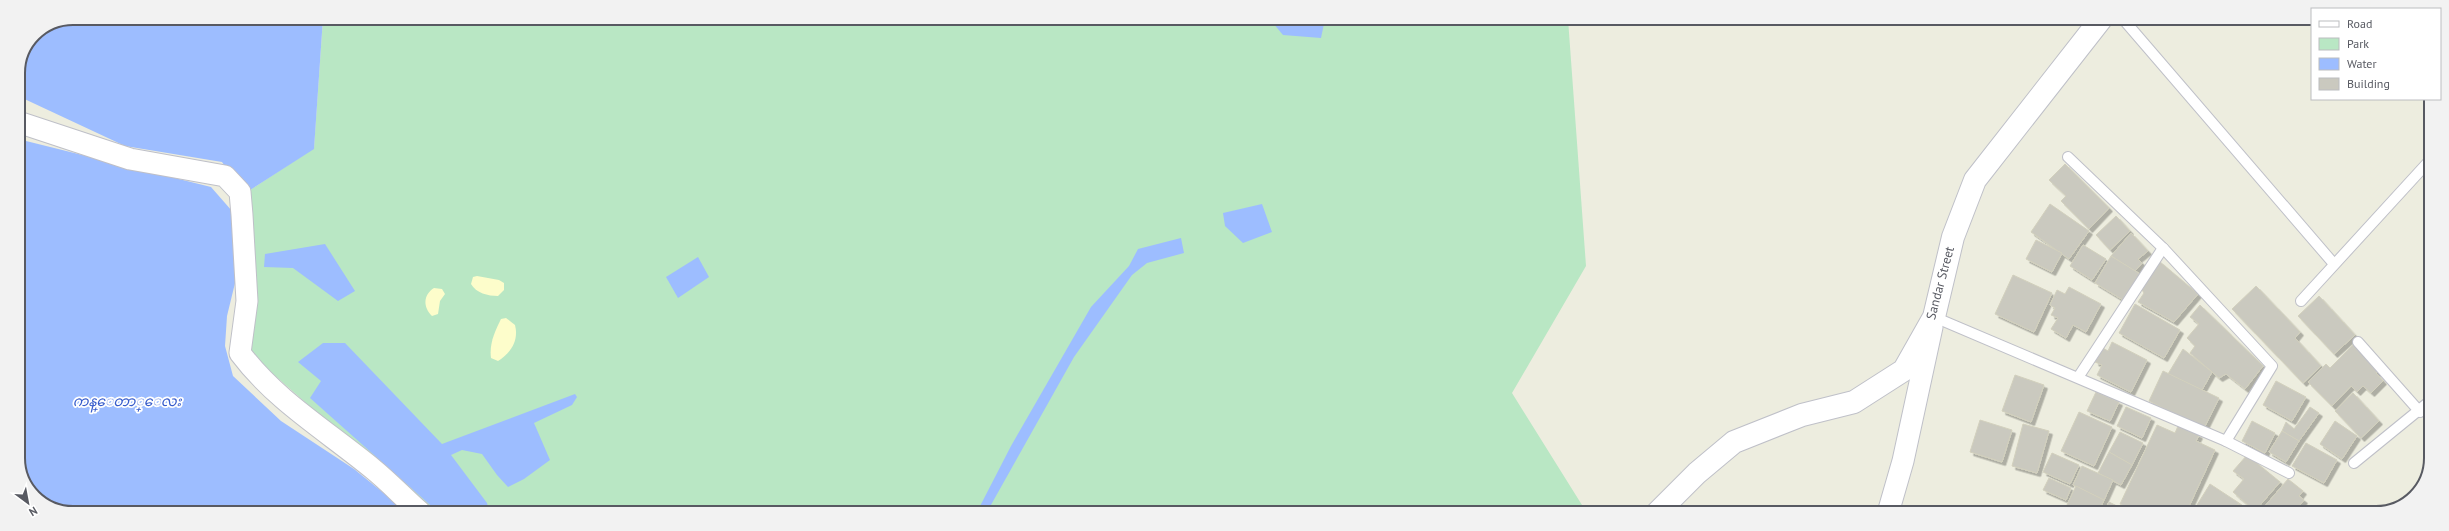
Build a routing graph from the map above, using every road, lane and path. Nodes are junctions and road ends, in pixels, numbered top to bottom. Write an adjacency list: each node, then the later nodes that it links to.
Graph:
1 (2096, 25): 9 (street, Sandar Street)
2 (2128, 25): 7 (lane)
3 (25, 124): 17 (street)
4 (2068, 157): 6 (lane)
5 (2424, 167): 7 (lane)
6 (2163, 248): 11 (lane); 14 (lane)
7 (2334, 264): 8 (lane)
8 (2301, 301)
9 (1934, 317): 11 (lane); 18 (street, Sandar Street); 19 (street)
10 (2358, 342): 13 (lane)
11 (2079, 376): 14 (lane)
12 (2424, 408): 13 (lane)
13 (2420, 412): 15 (lane)
14 (2226, 441): 16 (lane)
15 (2354, 463)
16 (2289, 473)
17 (413, 506)
18 (1664, 506)
19 (1890, 506)

